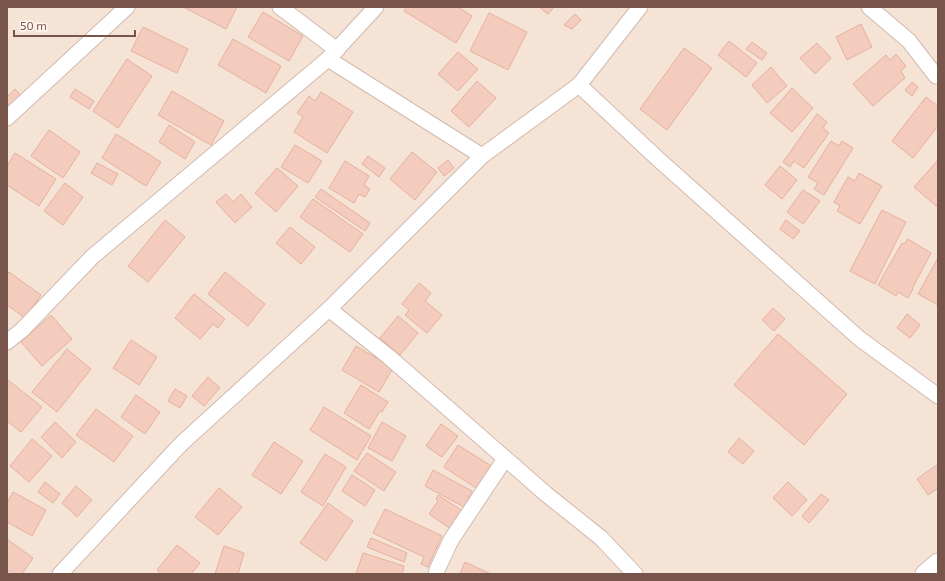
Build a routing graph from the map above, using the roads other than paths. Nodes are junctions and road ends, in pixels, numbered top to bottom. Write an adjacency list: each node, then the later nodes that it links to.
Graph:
1 (127, 7): 9 (street)
2 (280, 7): 6 (street)
3 (376, 7): 6 (street)
4 (640, 7): 8 (street)
5 (869, 7): 7 (street)
6 (333, 55): 10 (street); 12 (street)
7 (937, 77)
8 (579, 85): 10 (street); 13 (street)
9 (7, 118)
10 (482, 156): 11 (street)
11 (329, 309): 14 (street); 16 (street)
12 (7, 342)
13 (938, 396)
14 (506, 459): 17 (street); 18 (street)
15 (938, 563): 19 (street)
16 (60, 574)
17 (436, 574)
18 (635, 574)
19 (926, 574)

